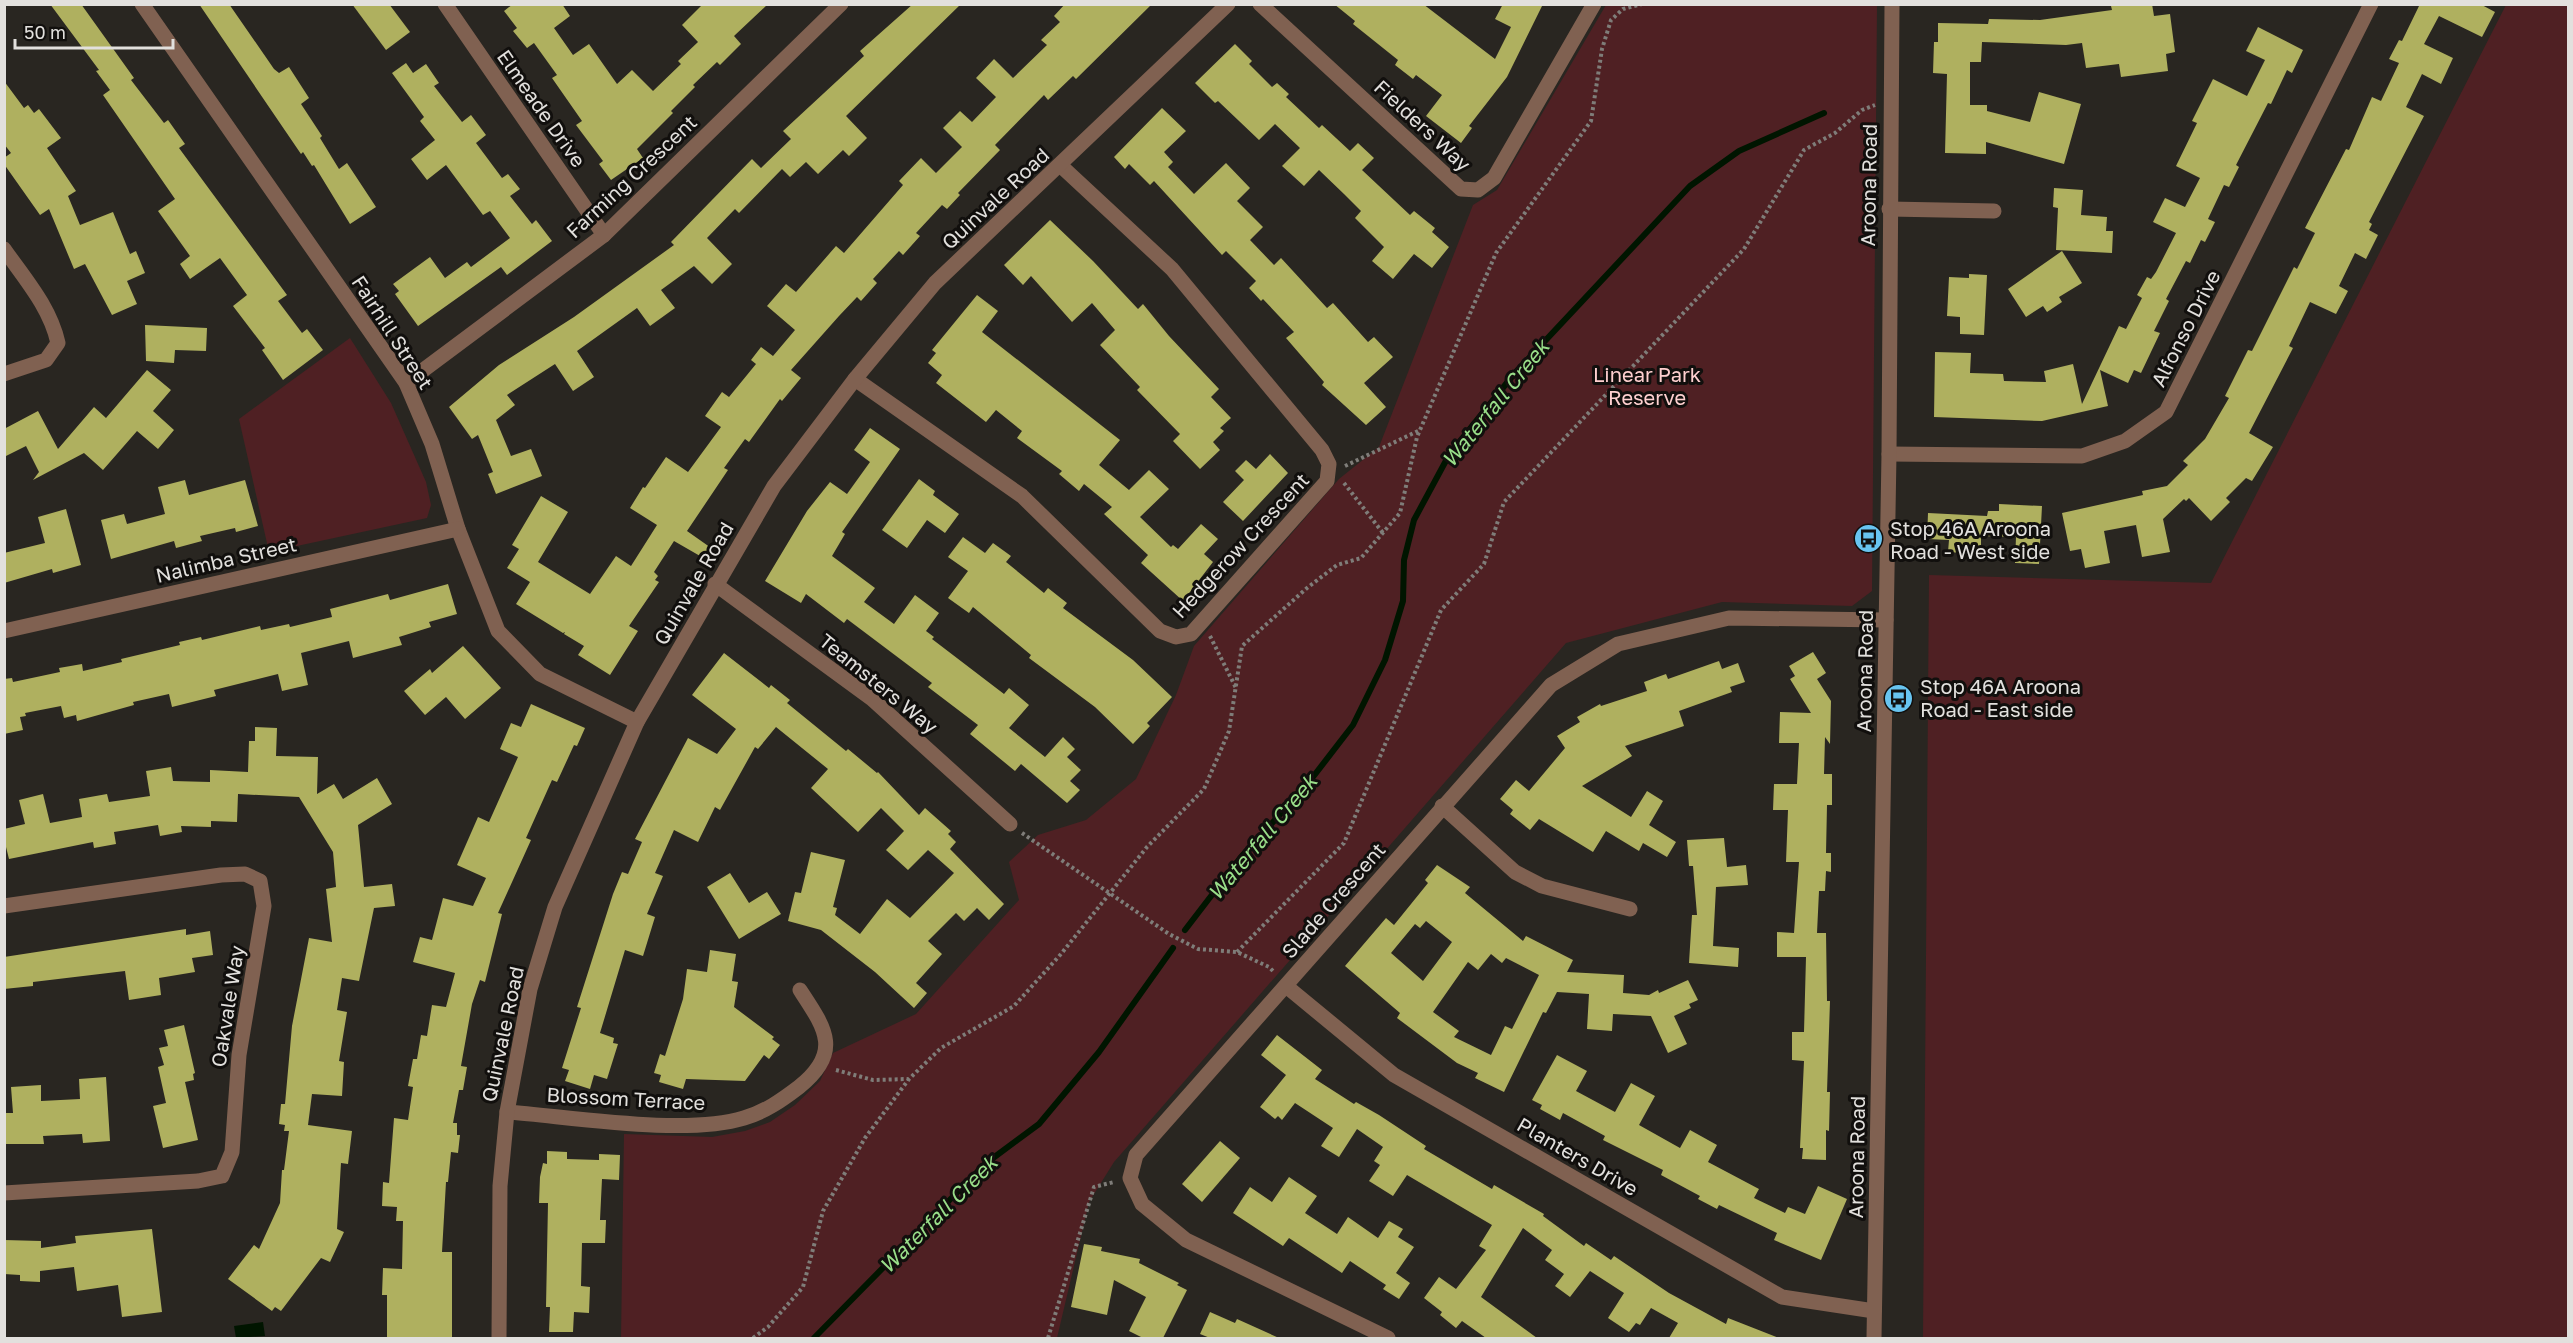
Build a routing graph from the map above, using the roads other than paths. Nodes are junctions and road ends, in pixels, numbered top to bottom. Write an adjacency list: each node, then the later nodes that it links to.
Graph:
1 (142, 4): 16 (street, Fairhill Street)
2 (445, 4): 12 (street, Elmeade Drive)
3 (841, 4): 12 (street, Farming Crescent)
4 (1228, 4): 9 (street, Quinvale Road)
5 (1260, 4): 6 (street, Fielders Way)
6 (1594, 4)
7 (1892, 4): 10 (street, Aroona Road)
8 (2371, 4): 17 (street, Alfonso Drive)
9 (1060, 165): 15 (street, Quinvale Road); 15 (street, Hedgerow Crescent)
10 (1889, 209): 11 (street); 17 (street, Aroona Road)
11 (1994, 211)
12 (604, 235): 16 (street, Farming Crescent)
13 (4, 249): 14 (street)
14 (4, 374)
15 (855, 379): 19 (street, Quinvale Road)
16 (406, 382): 18 (street, Fairhill Street)
17 (1889, 454): 20 (street, Aroona Road)
18 (458, 529): 21 (street, Nalimba Street); 22 (street, Fairhill Street)
19 (715, 584): 22 (street, Quinvale Road); 24 (street, Teamsters Way)
20 (1886, 620): 23 (street, Slade Crescent); 31 (street, Aroona Road)
21 (4, 631)
22 (637, 722): 29 (street, Quinvale Road)
23 (1442, 806): 26 (street); 27 (street, Slade Crescent)
24 (1010, 824)
25 (4, 906): 30 (street, Oakvale Way)
26 (1630, 909)
27 (1286, 986): 31 (street, Planters Drive); 33 (street, Slade Crescent)
28 (800, 990): 29 (street, Blossom Terrace)
29 (507, 1112): 32 (street, Quinvale Road)
30 (4, 1194)
31 (1874, 1311): 34 (street, Aroona Road)
32 (499, 1338)
33 (1388, 1338)
34 (1874, 1338)

